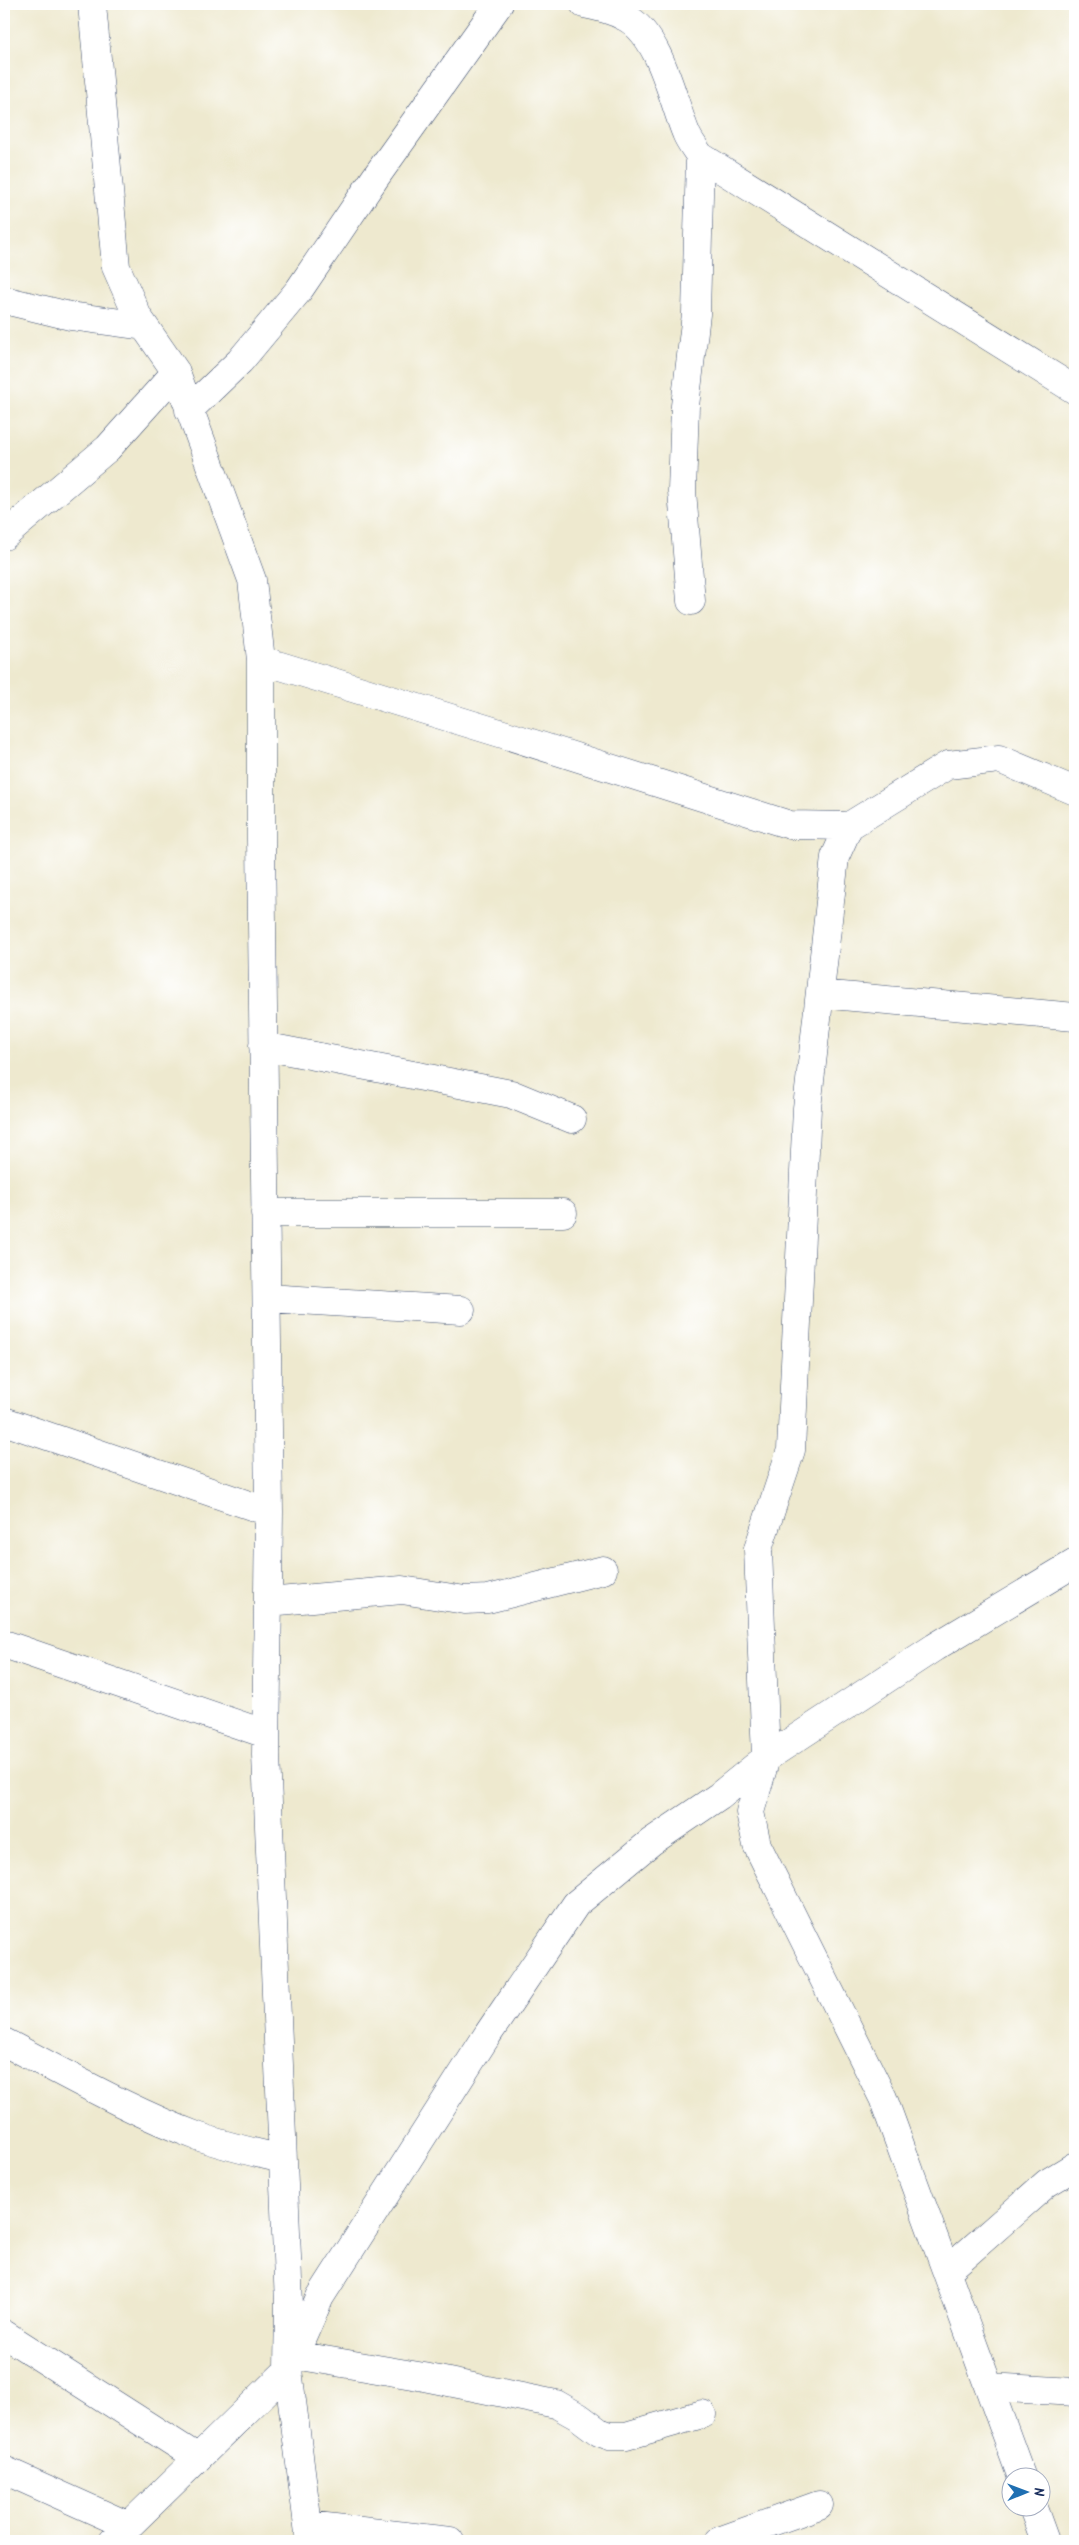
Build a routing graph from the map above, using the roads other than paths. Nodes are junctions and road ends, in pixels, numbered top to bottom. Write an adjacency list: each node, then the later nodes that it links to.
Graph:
1 (92, 4): 6 (street)
2 (499, 4): 9 (street)
3 (584, 4): 4 (street)
4 (700, 156): 8 (street); 11 (street)
5 (4, 300): 6 (street)
6 (144, 326): 7 (street)
7 (176, 372): 9 (street); 10 (street)
8 (1075, 390)
9 (189, 410): 12 (street)
10 (4, 536)
11 (691, 601)
12 (261, 660): 14 (street); 17 (street)
13 (1075, 791): 14 (street)
14 (849, 826): 15 (street)
15 (820, 994): 16 (street); 30 (street)
16 (1075, 1017)
17 (263, 1046): 18 (street); 19 (street)
18 (572, 1119)
19 (265, 1213): 20 (street); 21 (street)
20 (562, 1213)
21 (267, 1298): 22 (street); 24 (street)
22 (461, 1310)
23 (4, 1421): 24 (street)
24 (268, 1512): 27 (street)
25 (1075, 1563): 30 (street)
26 (602, 1570): 27 (street)
27 (268, 1602): 29 (street)
28 (4, 1644): 29 (street)
29 (266, 1734): 32 (street)
30 (766, 1758): 34 (street); 36 (street)
31 (4, 2042): 32 (street)
32 (282, 2159): 36 (street)
33 (1075, 2166): 34 (street)
34 (947, 2271): 37 (street)
35 (4, 2334): 40 (street)
36 (291, 2362): 39 (street); 40 (street); 45 (street)
37 (989, 2387): 38 (street); 41 (street)
38 (1075, 2392)
39 (702, 2414)
40 (198, 2458): 46 (street)
41 (1018, 2468)
42 (4, 2470): 46 (street)
43 (819, 2505): 48 (street)
44 (1037, 2518): 49 (street)
45 (309, 2533): 47 (street)
46 (121, 2534)
47 (450, 2541)
48 (718, 2541)
49 (1045, 2541)

